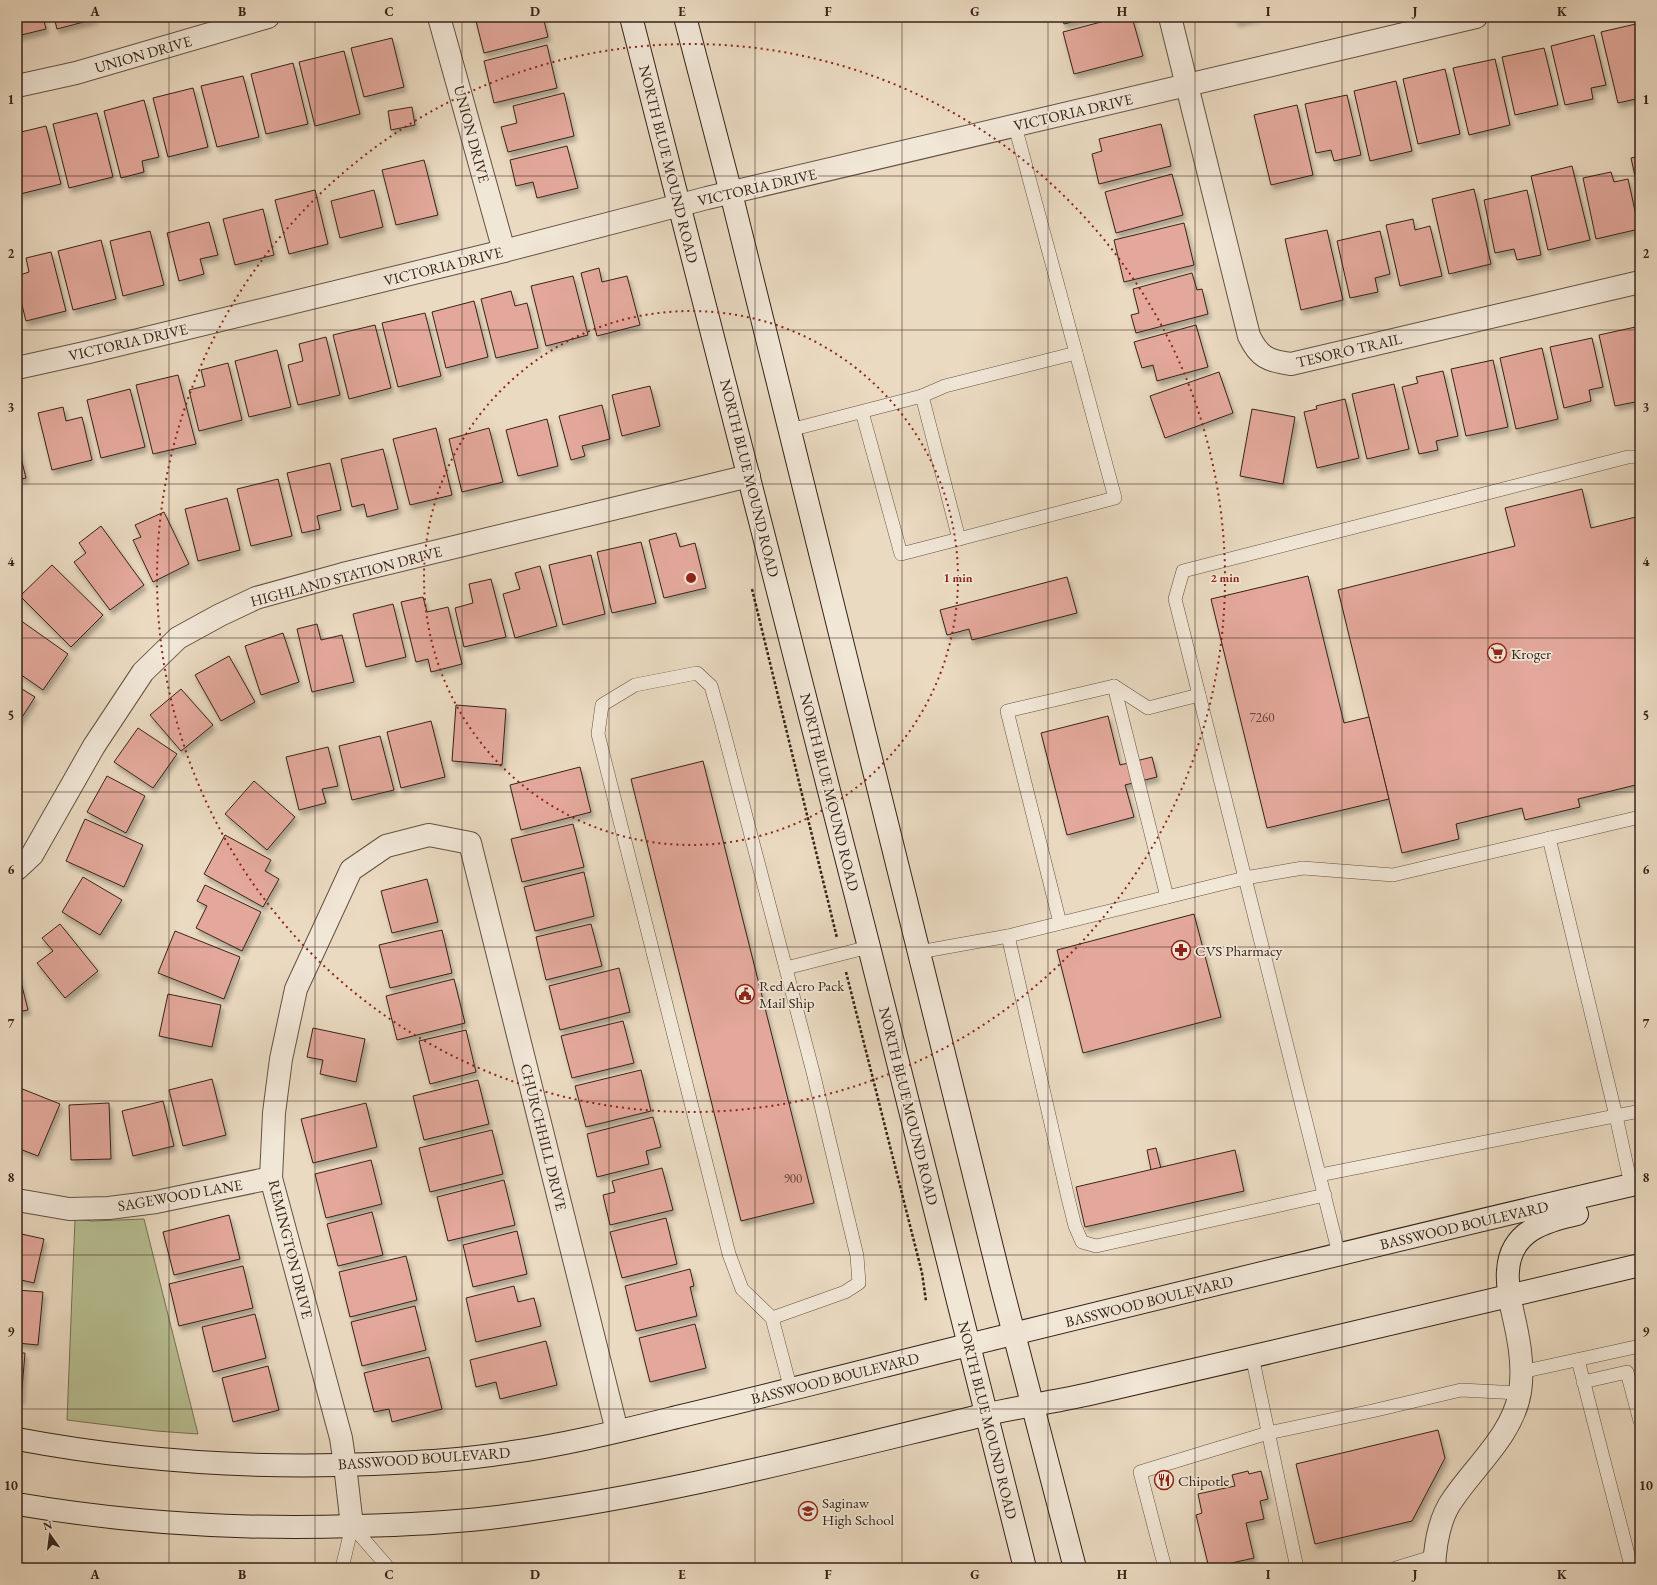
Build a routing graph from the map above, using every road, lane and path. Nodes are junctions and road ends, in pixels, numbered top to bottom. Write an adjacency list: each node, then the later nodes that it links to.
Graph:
1 (268, 17): 8 (main road, UNION DRIVE)
2 (439, 17): 12 (main road, UNION DRIVE)
3 (631, 17): 11 (main road, NORTH BLUE MOUND ROAD)
4 (685, 17): 10 (main road)
5 (1170, 17): 7 (main road, TESORO TRAIL)
6 (1476, 17): 7 (main road, VICTORIA DRIVE)
7 (1187, 85): 9 (main road, VICTORIA DRIVE); 13 (main road, TESORO TRAIL)
8 (17, 86)
9 (1015, 126): 10 (main road, VICTORIA DRIVE); 14 (lane)
10 (731, 193): 11 (main road, VICTORIA DRIVE); 18 (main road)
11 (679, 206): 12 (main road, VICTORIA DRIVE); 20 (main road, NORTH BLUE MOUND ROAD)
12 (504, 251): 15 (main road, VICTORIA DRIVE)
13 (1640, 282)
14 (1076, 353): 16 (lane); 21 (lane)
15 (17, 368)
16 (922, 396): 17 (lane); 21 (lane)
17 (862, 412): 18 (lane); 21 (lane)
18 (790, 430): 34 (main road)
19 (1640, 458): 24 (lane)
20 (749, 476): 28 (main road, HIGHLAND STATION DRIVE); 33 (main road, NORTH BLUE MOUND ROAD)
21 (959, 539)
22 (750, 581): 35 (path)
23 (1114, 686): 24 (lane); 30 (lane); 31 (lane)
24 (1199, 695): 29 (lane)
25 (1640, 817): 26 (lane)
26 (1549, 838): 29 (lane); 38 (lane)
27 (470, 843): 40 (main road, REMINGTON DRIVE); 61 (main road, CHURCHHILL DRIVE)
28 (17, 869)
29 (1245, 878): 30 (lane); 39 (lane)
30 (1167, 897): 31 (lane)
31 (1060, 923): 32 (lane)
32 (1008, 936): 34 (lane); 43 (lane)
33 (869, 947): 35 (lane); 51 (main road, NORTH BLUE MOUND ROAD)
34 (919, 952): 50 (main road)
35 (842, 954): 36 (lane); 48 (path)
36 (786, 968): 49 (lane); 49 (lane)
37 (1640, 1111): 38 (lane)
38 (1616, 1116): 39 (lane); 41 (lane)
39 (1320, 1175): 43 (lane)
40 (271, 1178): 44 (main road, SAGEWOOD LANE); 64 (main road, REMINGTON DRIVE)
41 (1636, 1184): 42 (main road, BASSWOOD BOULEVARD)
42 (1602, 1192): 45 (main road, BASSWOOD BOULEVARD); 47 (main road)
43 (1325, 1195): 45 (lane)
44 (17, 1200)
45 (1339, 1254): 50 (main road, BASSWOOD BOULEVARD)
46 (1640, 1265): 47 (main road)
47 (1509, 1296): 53 (main road); 55 (main road)
48 (926, 1301)
49 (772, 1318): 57 (lane)
50 (1014, 1334): 51 (main road, BASSWOOD BOULEVARD); 58 (main road)
51 (969, 1345): 57 (main road, BASSWOOD BOULEVARD); 59 (main road, NORTH BLUE MOUND ROAD)
52 (1640, 1346): 54 (lane)
53 (1252, 1356): 58 (main road); 62 (lane)
54 (1578, 1360): 55 (lane); 56 (lane)
55 (1520, 1382): 62 (lane); 67 (main road)
56 (1583, 1382): 60 (lane); 75 (lane)
57 (791, 1390): 61 (main road, BASSWOOD BOULEVARD)
58 (1033, 1405): 59 (main road); 71 (main road)
59 (987, 1415): 66 (main road); 70 (main road, NORTH BLUE MOUND ROAD)
60 (1640, 1422)
61 (617, 1431): 64 (main road, BASSWOOD BOULEVARD)
62 (1268, 1433): 72 (lane); 73 (lane)
63 (17, 1439): 64 (main road, BASSWOOD BOULEVARD)
64 (345, 1465): 66 (main road, REMINGTON DRIVE)
65 (17, 1504): 66 (main road)
66 (352, 1526): 68 (lane); 69 (lane)
67 (1435, 1562): 74 (lane)
68 (342, 1568)
69 (387, 1568)
70 (1025, 1568)
71 (1075, 1568)
72 (1165, 1568)
73 (1298, 1568)
74 (1396, 1568)
75 (1635, 1568)

